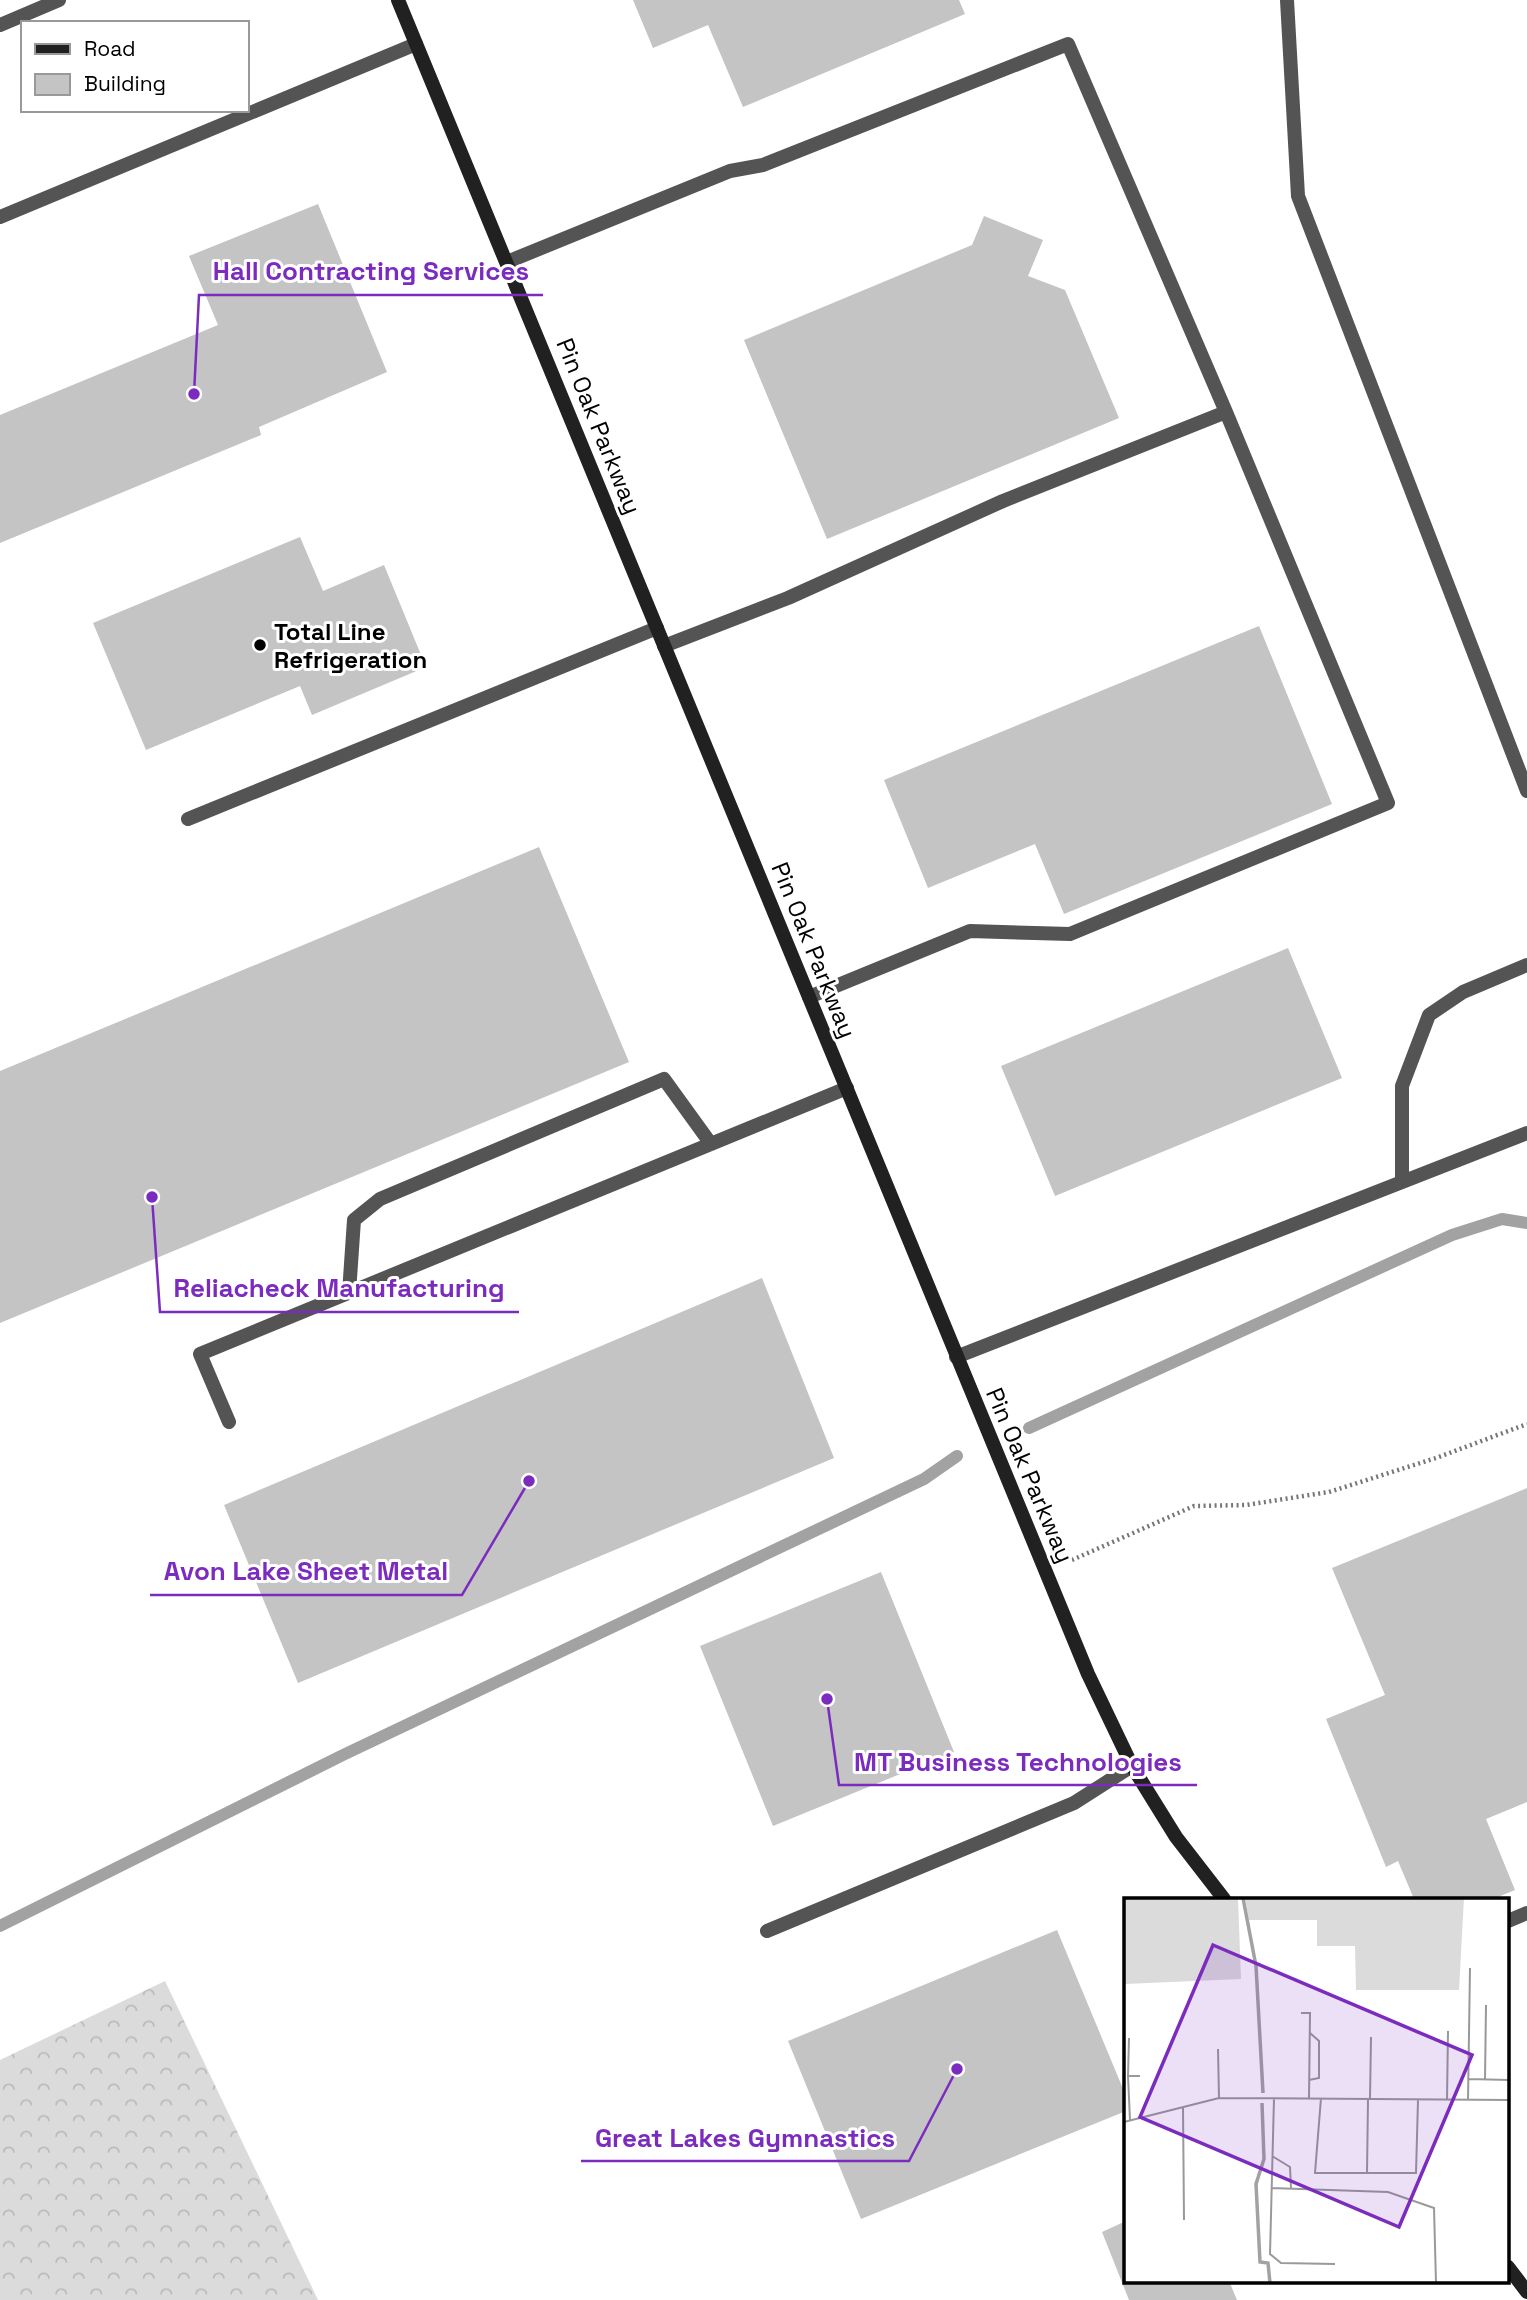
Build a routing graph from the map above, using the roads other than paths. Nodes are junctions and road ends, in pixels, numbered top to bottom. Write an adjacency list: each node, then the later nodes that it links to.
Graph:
1 (60, 0): 4 (lane)
2 (398, 0): 5 (street, Pin Oak Parkway)
3 (1287, 0): 11 (lane)
4 (0, 25)
5 (416, 44): 6 (lane); 7 (street, Pin Oak Parkway)
6 (0, 217)
7 (507, 262): 8 (lane); 9 (street, Pin Oak Parkway)
8 (1226, 412): 10 (lane); 14 (lane)
9 (657, 628): 10 (street, Pin Oak Parkway); 12 (lane)
10 (664, 646): 14 (street, Pin Oak Parkway)
11 (1527, 791)
12 (188, 819)
13 (1527, 965): 18 (lane)
14 (809, 997): 15 (street, Pin Oak Parkway)
15 (847, 1088): 17 (lane); 20 (street, Pin Oak Parkway)
16 (1527, 1133): 18 (lane)
17 (711, 1144): 19 (lane); 19 (lane)
18 (1402, 1181): 20 (lane)
19 (349, 1293): 21 (lane)
20 (956, 1357): 22 (street, Pin Oak Parkway)
21 (229, 1422)
22 (1132, 1766): 23 (street, Pin Oak Parkway); 26 (lane)
23 (1223, 1898)
24 (1527, 1913): 25 (lane)
25 (1510, 1920)
26 (767, 1931)
27 (1510, 2270): 28 (street)
28 (1527, 2292)

